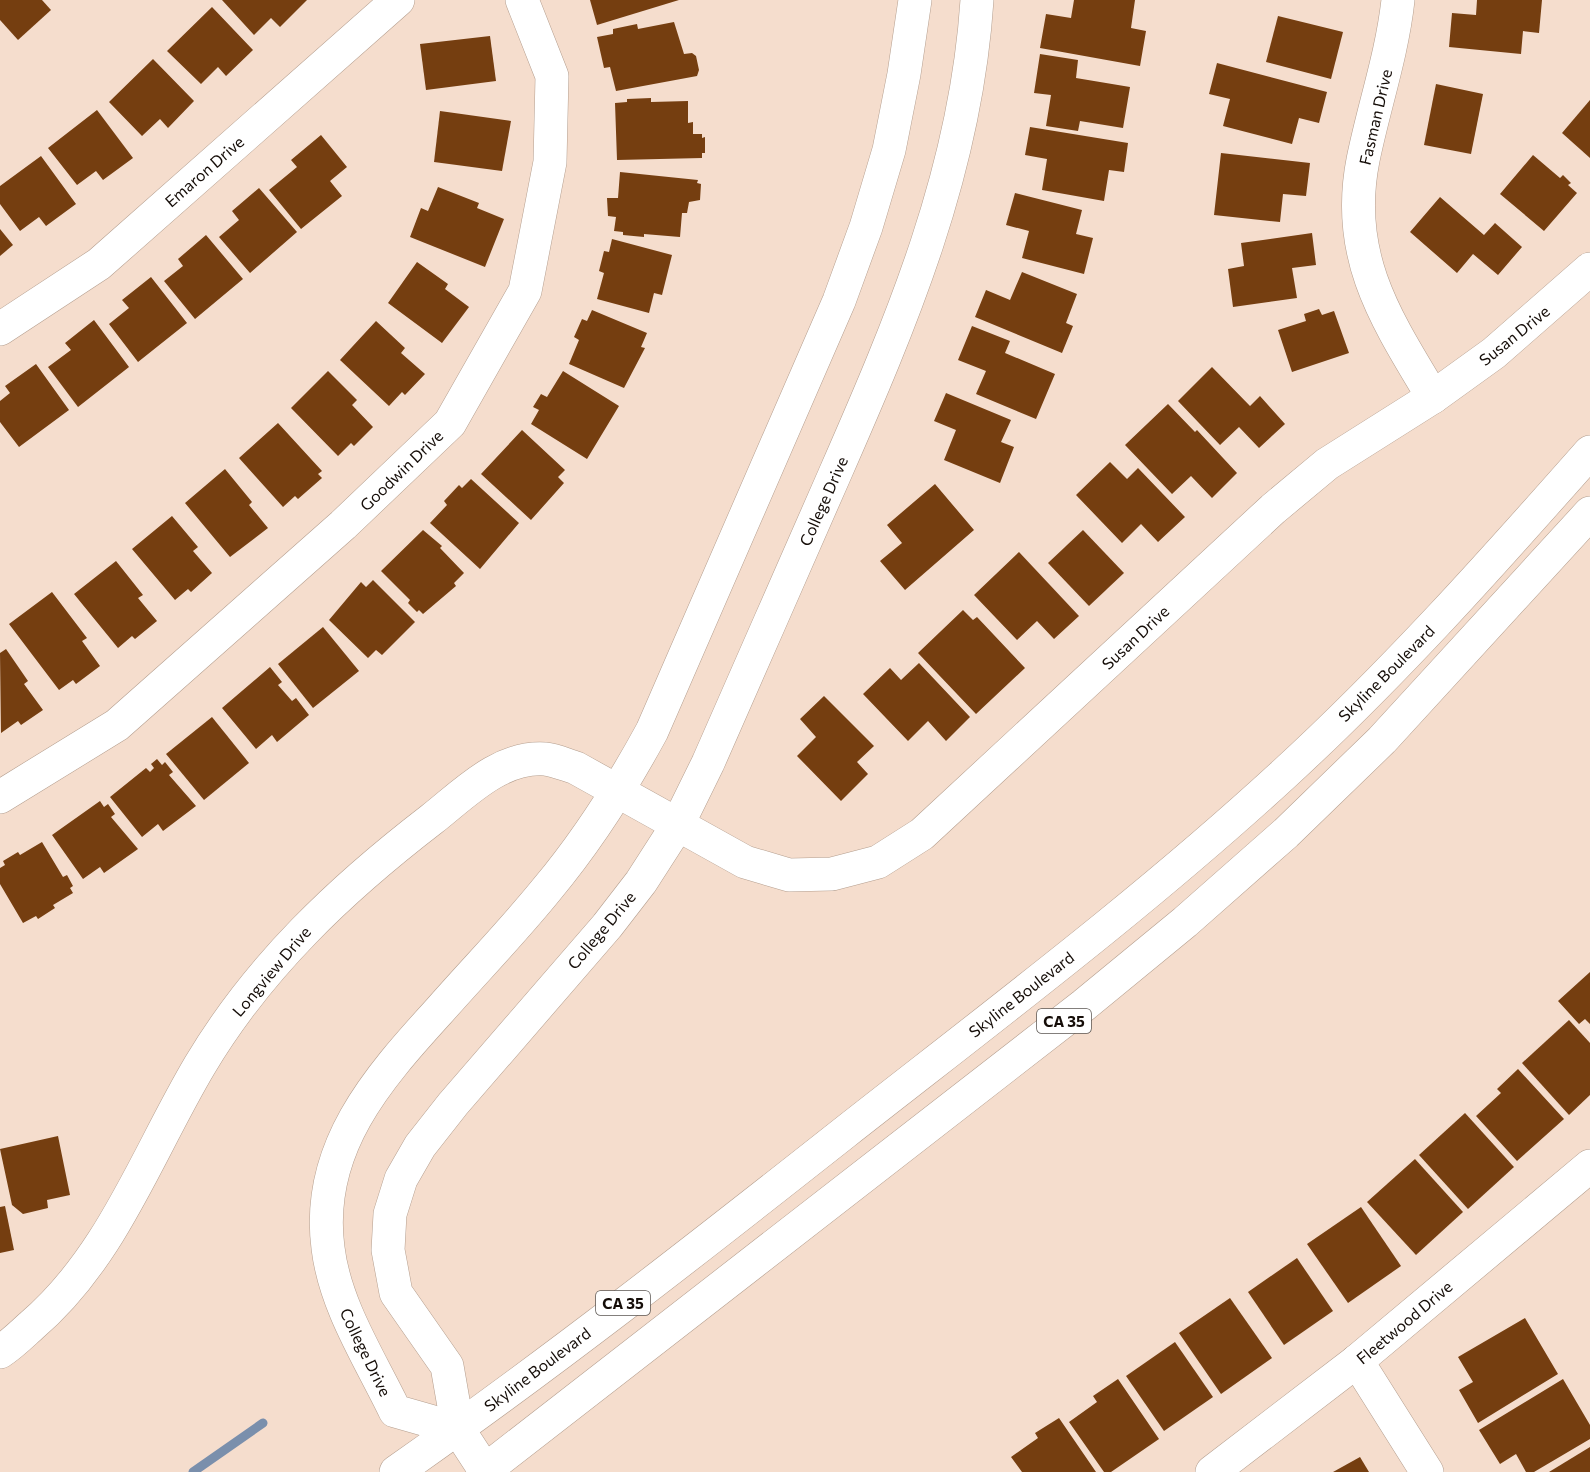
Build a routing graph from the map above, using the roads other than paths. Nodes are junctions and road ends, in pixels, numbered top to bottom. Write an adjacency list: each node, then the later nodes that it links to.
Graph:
1 (398, 0): 7 (street, Emaron Drive)
2 (522, 0): 12 (street, Goodwin Drive)
3 (915, 0): 11 (street, College Drive)
4 (977, 0): 13 (street, College Drive)
5 (1398, 0): 8 (street, Fasman Drive)
6 (1590, 269): 8 (street, Susan Drive)
7 (0, 328)
8 (1433, 397): 13 (street, Susan Drive)
9 (1590, 452): 17 (street, Skyline Boulevard / CA 35)
10 (1590, 513): 19 (street, CA 35)
11 (618, 794): 13 (street, Longview Drive); 15 (street, Longview Drive); 17 (street, College Drive)
12 (0, 797)
13 (663, 819): 17 (street, College Drive)
14 (1590, 1166): 16 (street, Fleetwood Drive)
15 (0, 1352)
16 (1358, 1361): 20 (street, Fleetwood Drive); 21 (street)
17 (458, 1429): 18 (street, Skyline Boulevard / CA 35); 19 (street)
18 (396, 1472)
19 (485, 1472)
20 (1212, 1472)
21 (1427, 1472)

